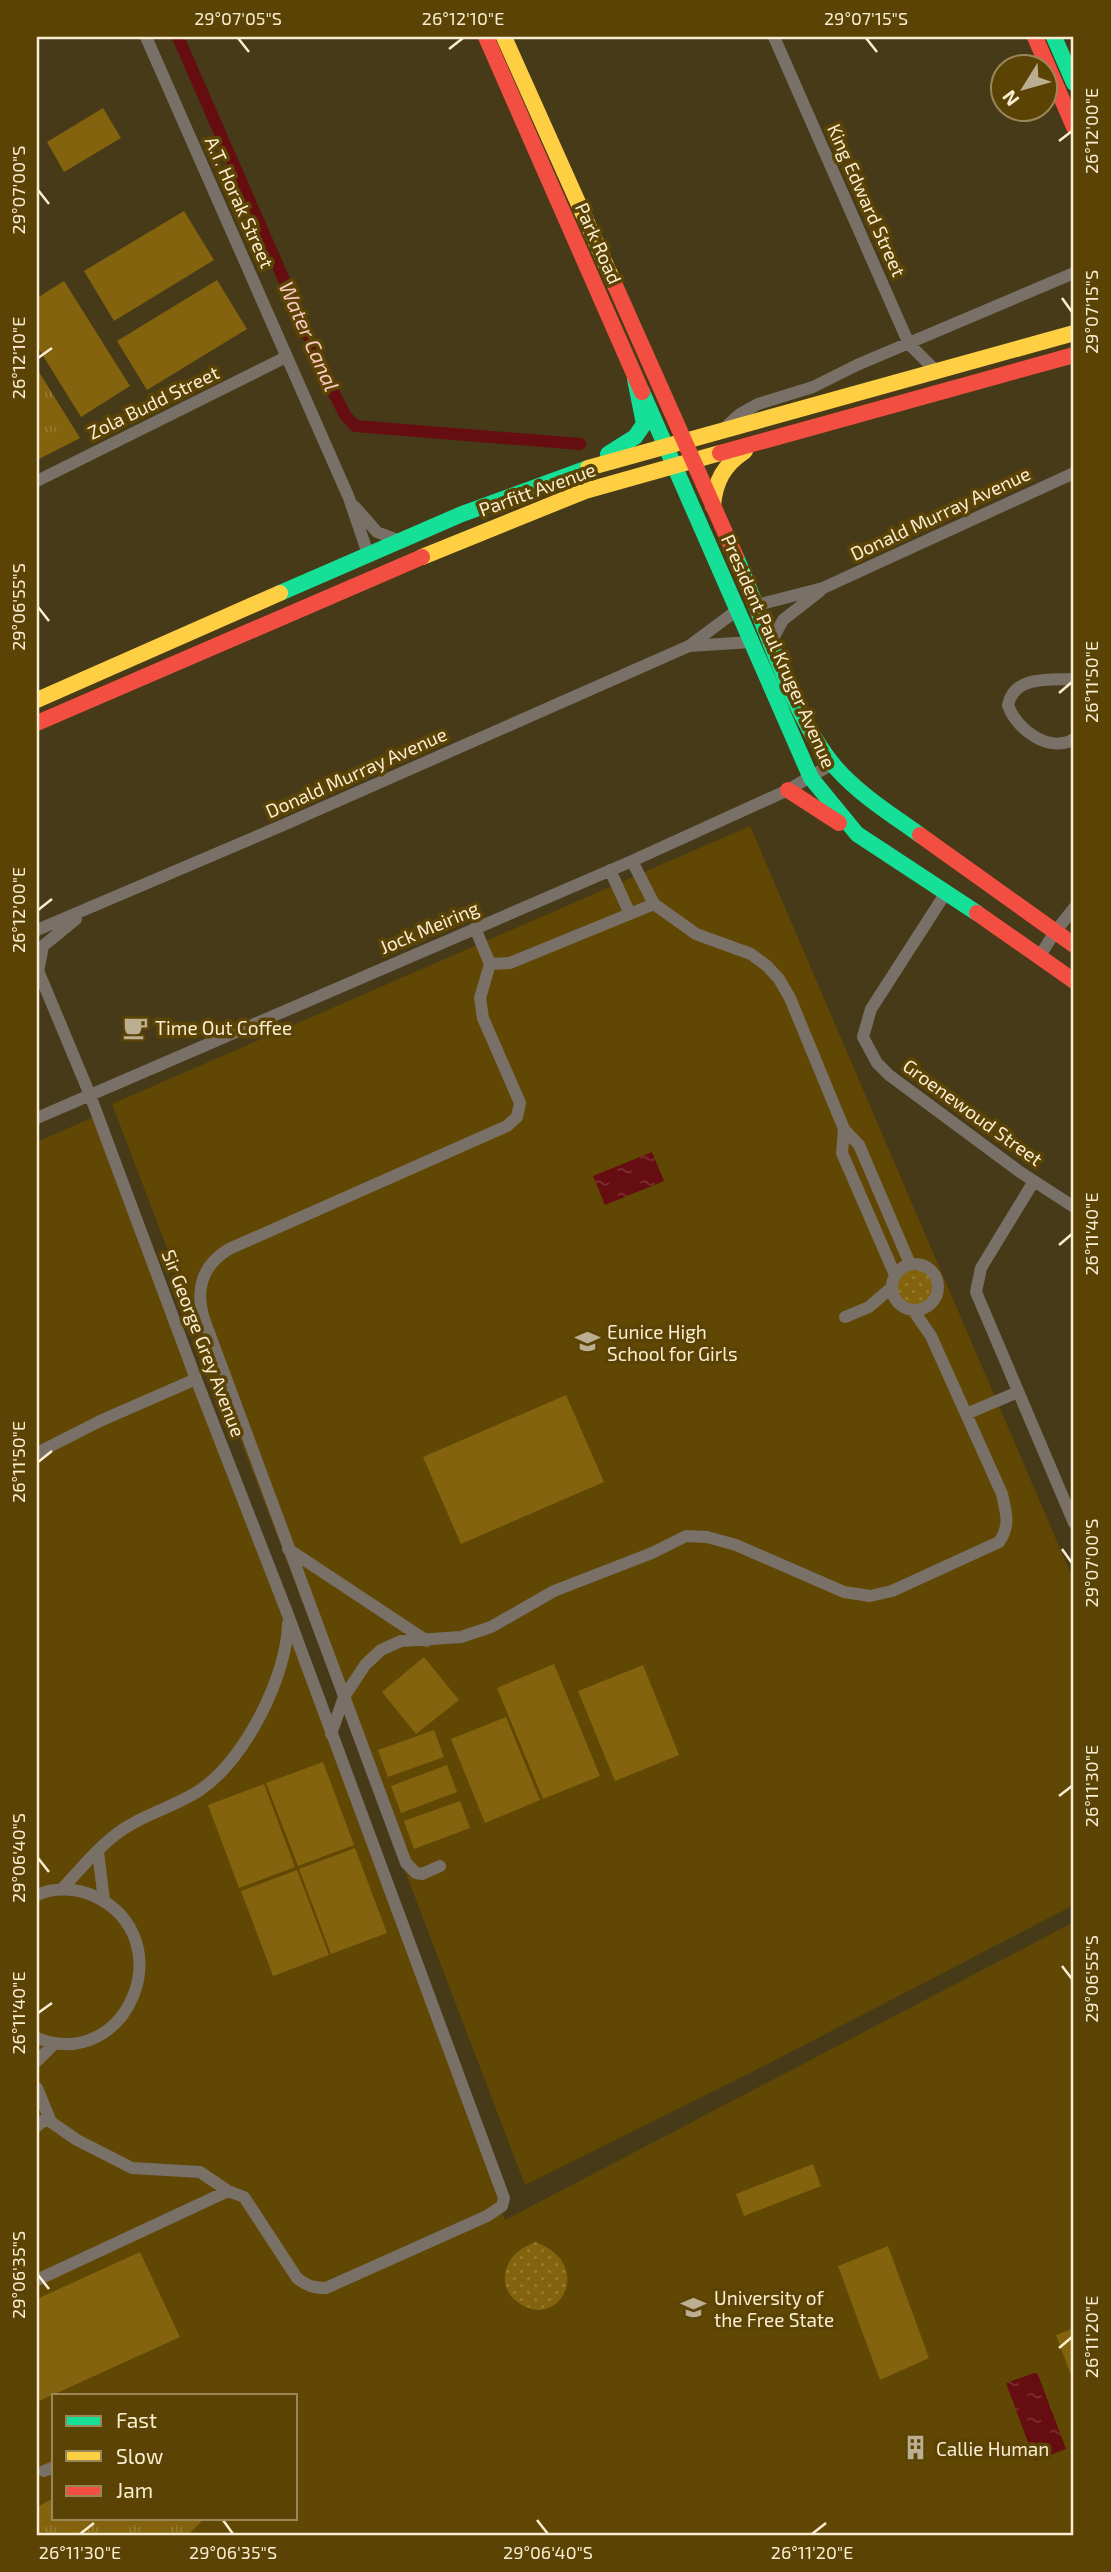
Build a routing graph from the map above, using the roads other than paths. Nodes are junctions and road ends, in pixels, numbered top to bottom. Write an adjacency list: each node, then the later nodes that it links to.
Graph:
1 (146, 37): 14 (street, A.T. Horak Street)
2 (486, 37): 17 (main road, Park Road)
3 (504, 37): 19 (main road, Park Road)
4 (774, 37): 12 (street, King Edward Street)
5 (1035, 37): 8 (main road)
6 (1054, 37): 7 (main road)
7 (1074, 83)
8 (1074, 127)
9 (1074, 273): 12 (street, Parfitt Avenue)
10 (1074, 319): 15 (main road)
11 (1074, 333): 15 (main road, Parfitt Avenue)
12 (909, 344): 16 (street, King Edward Street); 18 (street, Parfitt Avenue)
13 (1074, 355): 20 (main road, Parfitt Avenue)
14 (286, 357): 26 (street, Zola Budd Street); 27 (street, A.T. Horak Street)
15 (971, 362): 16 (main road, Parfitt Avenue)
16 (936, 372): 18 (main road, Parfitt Avenue)
17 (635, 379): 21 (main road, Park Road); 24 (main road)
18 (723, 430): 19 (main road, Parfitt Avenue)
19 (683, 442): 21 (main road, Parfitt Avenue); 22 (main road, President Paul Kruger Avenue)
20 (760, 443): 22 (main road, Parfitt Avenue); 28 (main road)
21 (664, 447): 23 (main road, Park Road); 24 (main road, Parfitt Avenue)
22 (693, 461): 23 (main road, Parfitt Avenue); 28 (main road, President Paul Kruger Avenue)
23 (673, 467): 29 (main road, Parfitt Avenue); 36 (main road, President Paul Kruger Avenue)
24 (578, 471): 30 (main road, Parfitt Avenue)
25 (1074, 473): 32 (street, Donald Murray Avenue)
26 (37, 481)
27 (349, 498): 30 (street, A.T. Horak Street); 31 (street, A.T. Horak Street)
28 (713, 506): 34 (main road, President Paul Kruger Avenue)
29 (509, 520): 31 (main road); 33 (main road, Parfitt Avenue)
30 (399, 540): 31 (main road, Parfitt Avenue)
31 (369, 554): 35 (main road, Parfitt Avenue)
32 (823, 588): 34 (street, Donald Murray Avenue); 38 (street, Donald Murray Avenue)
33 (349, 590): 35 (main road); 42 (main road, Parfitt Avenue)
34 (757, 605): 38 (main road, President Paul Kruger Avenue)
35 (247, 607): 41 (main road, Parfitt Avenue)
36 (736, 611): 37 (main road, President Paul Kruger Avenue); 39 (street, Donald Murray Avenue)
37 (751, 642): 39 (street, Donald Murray Avenue); 45 (main road, President Paul Kruger Avenue)
38 (771, 642): 44 (main road, President Paul Kruger Avenue)
39 (689, 646): 52 (street, Donald Murray Avenue)
40 (1074, 679): 43 (street)
41 (37, 700)
42 (37, 723)
43 (1074, 739)
44 (832, 764): 45 (street, Jock Meiring); 59 (main road, President Paul Kruger Avenue)
45 (811, 778): 46 (street, Jock Meiring); 47 (main road, President Paul Kruger Avenue)
46 (788, 790): 47 (main road); 48 (street, Jock Meiring)
47 (857, 834): 50 (main road, President Paul Kruger Avenue)
48 (632, 861): 49 (street, Jock Meiring); 51 (street)
49 (610, 870): 54 (street); 57 (street, Jock Meiring)
50 (947, 891): 61 (main road, President Paul Kruger Avenue); 68 (street, Groenewoud Street)
51 (654, 904): 54 (street); 67 (street)
52 (93, 906): 56 (street, Donald Murray Avenue); 63 (street)
53 (1074, 908): 59 (street)
54 (630, 914): 62 (street)
55 (37, 919): 56 (street)
56 (50, 924): 58 (street, Donald Murray Avenue)
57 (475, 928): 62 (street); 65 (street, Jock Meiring)
58 (37, 930)
59 (1055, 932): 60 (main road, President Paul Kruger Avenue); 61 (street)
60 (1074, 945)
61 (1040, 957): 64 (main road, President Paul Kruger Avenue)
62 (491, 964): 83 (street)
63 (38, 970): 65 (street, Sir George Grey Avenue)
64 (1074, 981)
65 (90, 1094): 66 (street, Jock Meiring); 78 (street, Sir George Grey Avenue)
66 (37, 1118)
67 (844, 1129): 70 (street); 71 (street)
68 (1034, 1181): 69 (street, Groenewoud Street); 79 (street)
69 (1074, 1207)
70 (910, 1264): 71 (street); 74 (street)
71 (894, 1281): 72 (street); 73 (street)
72 (900, 1305): 73 (street); 75 (street)
73 (869, 1307): 76 (street)
74 (928, 1307): 75 (street); 77 (street)
75 (913, 1310): 77 (street)
76 (845, 1317)
77 (931, 1336): 80 (street)
78 (196, 1380): 81 (street); 84 (street, Sir George Grey Avenue)
79 (1018, 1392): 80 (street); 82 (street)
80 (966, 1414): 85 (street)
81 (39, 1452)
82 (1074, 1523)
83 (288, 1549): 85 (street); 86 (street)
84 (288, 1615): 87 (street, Sir George Grey Avenue); 88 (street)
85 (427, 1640): 86 (street)
86 (344, 1697): 87 (street); 89 (street)
87 (331, 1734): 99 (street, Sir George Grey Avenue)
88 (99, 1851): 90 (street); 92 (street)
89 (440, 1866)
90 (62, 1889): 91 (street); 92 (street)
91 (37, 1895)
92 (104, 1901): 94 (street)
93 (37, 2038): 94 (street)
94 (55, 2043): 95 (street)
95 (37, 2061)
96 (37, 2088): 97 (street)
97 (48, 2117): 98 (street); 99 (street)
98 (37, 2126)
99 (228, 2191): 100 (street)
100 (37, 2280)

